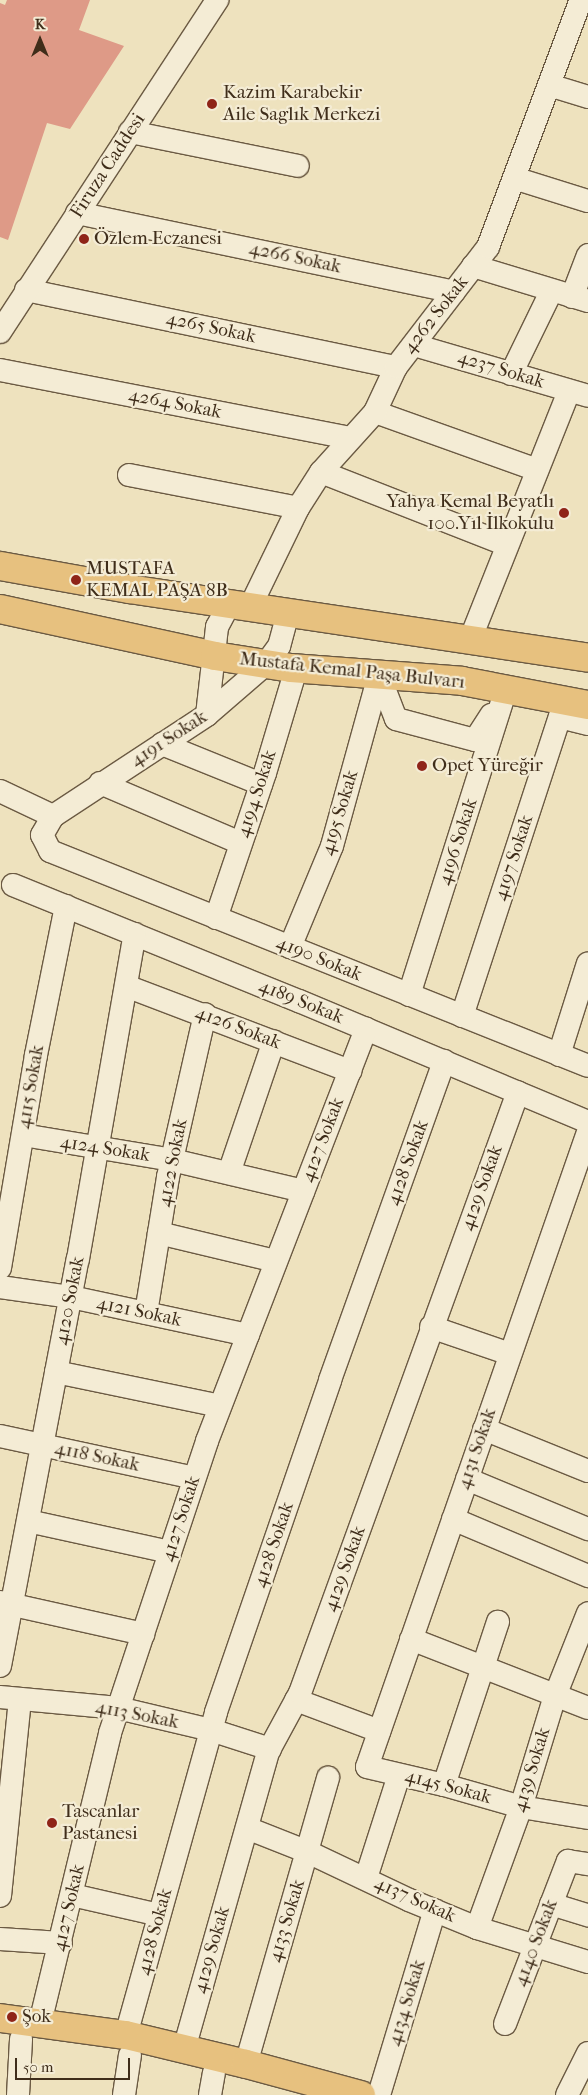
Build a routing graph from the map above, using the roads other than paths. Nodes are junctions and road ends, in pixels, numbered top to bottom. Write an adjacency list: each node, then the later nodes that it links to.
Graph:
1 (216, 0): 5 (street, Firuza Caddesi)
2 (581, 0): 3 (street, 4262 Sokak)
3 (549, 85): 4 (street); 7 (street, 4262 Sokak)
4 (588, 97)
5 (130, 132): 6 (street); 9 (street, Firuza Caddesi)
6 (298, 166)
7 (514, 178): 8 (street); 11 (street, 4262 Sokak)
8 (588, 201)
9 (77, 213): 12 (street, Firuza Caddesi); 13 (street, 4266 Sokak)
10 (588, 255): 14 (street)
11 (473, 266): 13 (street, 4262 Sokak); 14 (street)
12 (26, 290): 15 (street, Firuza Caddesi); 17 (street, 4265 Sokak)
13 (454, 292): 16 (street, 4262 Sokak)
14 (571, 296): 19 (street)
15 (0, 332)
16 (414, 344): 17 (street, 4262 Sokak); 19 (street, 4237 Sokak)
17 (396, 367): 21 (street, 4262 Sokak)
18 (0, 370): 22 (street, 4264 Sokak)
19 (511, 374): 20 (street, 4237 Sokak)
20 (578, 393): 23 (street)
21 (375, 412): 22 (street, 4262 Sokak); 23 (street)
22 (350, 438): 24 (street, 4262 Sokak)
23 (537, 470): 27 (street)
24 (320, 472): 26 (street, 4262 Sokak); 27 (street)
25 (129, 476): 26 (street)
26 (298, 508): 29 (street, 4262 Sokak)
27 (507, 545): 32 (street)
28 (0, 566): 29 (main road)
29 (239, 606): 31 (main road); 33 (street, 4262 Sokak)
30 (0, 609): 33 (main road, Mustafa Kemal Paşa Bulvarı)
31 (288, 613): 32 (main road); 35 (street, 4191 Sokak)
32 (470, 640): 34 (main road)
33 (215, 656): 35 (main road, Mustafa Kemal Paşa Bulvarı); 40 (street, 4262 Sokak)
34 (588, 658)
35 (266, 664): 36 (main road, Mustafa Kemal Paşa Bulvarı); 40 (street, 4191 Sokak)
36 (296, 669): 37 (main road, Mustafa Kemal Paşa Bulvarı); 44 (street, 4194 Sokak)
37 (379, 675): 38 (main road, Mustafa Kemal Paşa Bulvarı); 38 (street); 52 (street, 4195 Sokak)
38 (506, 689): 39 (main road, Mustafa Kemal Paşa Bulvarı); 55 (street, 4196 Sokak)
39 (571, 707): 41 (street); 57 (street, 4197 Sokak)
40 (207, 714): 42 (street, 4191 Sokak)
41 (588, 724)
42 (162, 744): 43 (street, 4191 Sokak); 44 (street)
43 (100, 783): 46 (street, 4191 Sokak); 47 (street)
44 (261, 784): 47 (street, 4194 Sokak)
45 (0, 791): 46 (street)
46 (53, 816): 50 (street, 4190 Sokak)
47 (241, 843): 50 (street, 4194 Sokak)
48 (13, 885): 49 (street, 4189 Sokak)
49 (66, 906): 51 (street, 4189 Sokak); 67 (street, 4115 Sokak)
50 (216, 918): 52 (street, 4190 Sokak)
51 (135, 934): 54 (street, 4120 Sokak); 58 (street, 4189 Sokak)
52 (290, 948): 55 (street, 4190 Sokak)
53 (588, 963): 60 (street)
54 (126, 986): 56 (street, 4126 Sokak); 68 (street, 4120 Sokak)
55 (409, 995): 57 (street, 4190 Sokak)
56 (205, 1014): 59 (street, 4126 Sokak); 69 (street, 4122 Sokak)
57 (462, 1016): 60 (street, 4190 Sokak)
58 (366, 1029): 61 (street, 4189 Sokak); 63 (street, 4127 Sokak)
59 (274, 1042): 63 (street, 4126 Sokak); 70 (street)
60 (559, 1055): 62 (street, 4190 Sokak)
61 (444, 1062): 64 (street, 4189 Sokak); 107 (street, 4128 Sokak)
62 (588, 1066)
63 (350, 1071): 72 (street, 4127 Sokak)
64 (518, 1092): 65 (street, 4189 Sokak); 79 (street, 4129 Sokak)
65 (588, 1122)
66 (588, 1132): 71 (street, 4131 Sokak)
67 (23, 1135): 68 (street, 4124 Sokak); 75 (street, 4115 Sokak)
68 (98, 1148): 69 (street, 4124 Sokak); 77 (street, 4120 Sokak)
69 (172, 1160): 70 (street, 4124 Sokak); 73 (street, 4122 Sokak)
70 (229, 1174): 72 (street, 4124 Sokak)
71 (581, 1177): 81 (street, 4131 Sokak)
72 (304, 1191): 74 (street, 4127 Sokak)
73 (159, 1233): 74 (street); 78 (street, 4122 Sokak)
74 (276, 1261): 80 (street, 4127 Sokak)
75 (0, 1268)
76 (0, 1287): 77 (street, 4121 Sokak)
77 (71, 1298): 78 (street, 4121 Sokak); 82 (street, 4120 Sokak)
78 (146, 1313): 80 (street, 4121 Sokak)
79 (431, 1327): 81 (street); 104 (street, 4129 Sokak)
80 (248, 1335): 83 (street, 4127 Sokak)
81 (510, 1354): 84 (street, 4131 Sokak)
82 (56, 1372): 83 (street); 86 (street, 4120 Sokak)
83 (220, 1406): 88 (street, 4127 Sokak)
84 (484, 1429): 87 (street); 89 (street, 4131 Sokak)
85 (0, 1436): 86 (street, 4118 Sokak)
86 (42, 1445): 88 (street, 4118 Sokak); 91 (street, 4120 Sokak)
87 (588, 1471)
88 (194, 1478): 93 (street, 4127 Sokak)
89 (467, 1479): 90 (street, 4131 Sokak); 92 (street)
90 (453, 1519): 94 (street); 99 (street, 4131 Sokak)
91 (28, 1521): 93 (street); 95 (street, 4120 Sokak)
92 (588, 1529)
93 (170, 1552): 98 (street, 4127 Sokak)
94 (588, 1576)
95 (6, 1603): 98 (street); 100 (street, 4120 Sokak)
96 (588, 1613): 102 (street, 4139 Sokak)
97 (498, 1622): 101 (street)
98 (143, 1634): 105 (street, 4127 Sokak)
99 (411, 1639): 101 (street); 108 (street, 4131 Sokak)
100 (0, 1666)
101 (483, 1667): 102 (street); 113 (street)
102 (555, 1696): 106 (street); 114 (street, 4139 Sokak)
103 (10, 1698): 105 (street, 4113 Sokak); 120 (street)
104 (296, 1700): 108 (street); 109 (street, 4129 Sokak)
105 (118, 1708): 107 (street, 4113 Sokak); 121 (street, 4127 Sokak)
106 (588, 1708)
107 (211, 1730): 109 (street, 4113 Sokak); 124 (street, 4128 Sokak)
108 (379, 1731): 110 (street, 4131 Sokak)
109 (270, 1749): 116 (street, 4129 Sokak)
110 (367, 1767): 111 (street, 4145 Sokak)
111 (399, 1774): 113 (street, 4145 Sokak); 119 (street)
112 (328, 1778): 117 (street, 4133 Sokak)
113 (444, 1785): 114 (street, 4145 Sokak)
114 (521, 1807): 115 (street, 4145 Sokak); 126 (street, 4139 Sokak)
115 (587, 1814)
116 (246, 1828): 117 (street, 4137 Sokak); 135 (street, 4129 Sokak)
117 (308, 1852): 119 (street, 4137 Sokak); 137 (street, 4133 Sokak)
118 (578, 1863): 122 (street, 4140 Sokak)
119 (366, 1878): 123 (street, 4137 Sokak)
120 (0, 1896)
121 (72, 1896): 124 (street); 128 (street, 4127 Sokak)
122 (551, 1904): 125 (street); 129 (street, 4140 Sokak)
123 (435, 1910): 126 (street, 4137 Sokak); 143 (street, 4134 Sokak)
124 (159, 1915): 134 (street, 4128 Sokak)
125 (588, 1915)
126 (477, 1928): 129 (street, 4137 Sokak)
127 (0, 1939): 128 (street)
128 (61, 1943): 133 (street, 4127 Sokak)
129 (535, 1947): 130 (street, 4137 Sokak); 132 (street, 4140 Sokak)
130 (588, 1962)
131 (0, 2018): 133 (main road)
132 (505, 2024)
133 (20, 2033): 134 (main road); 139 (street, 4127 Sokak)
134 (128, 2045): 135 (main road); 138 (main road); 140 (street, 4128 Sokak)
135 (184, 2049): 137 (main road)
136 (588, 2053): 144 (street)
137 (246, 2064): 142 (main road)
138 (212, 2084): 141 (main road)
139 (18, 2095)
140 (124, 2095)
141 (300, 2095)
142 (361, 2095)
143 (379, 2095)
144 (567, 2095)

